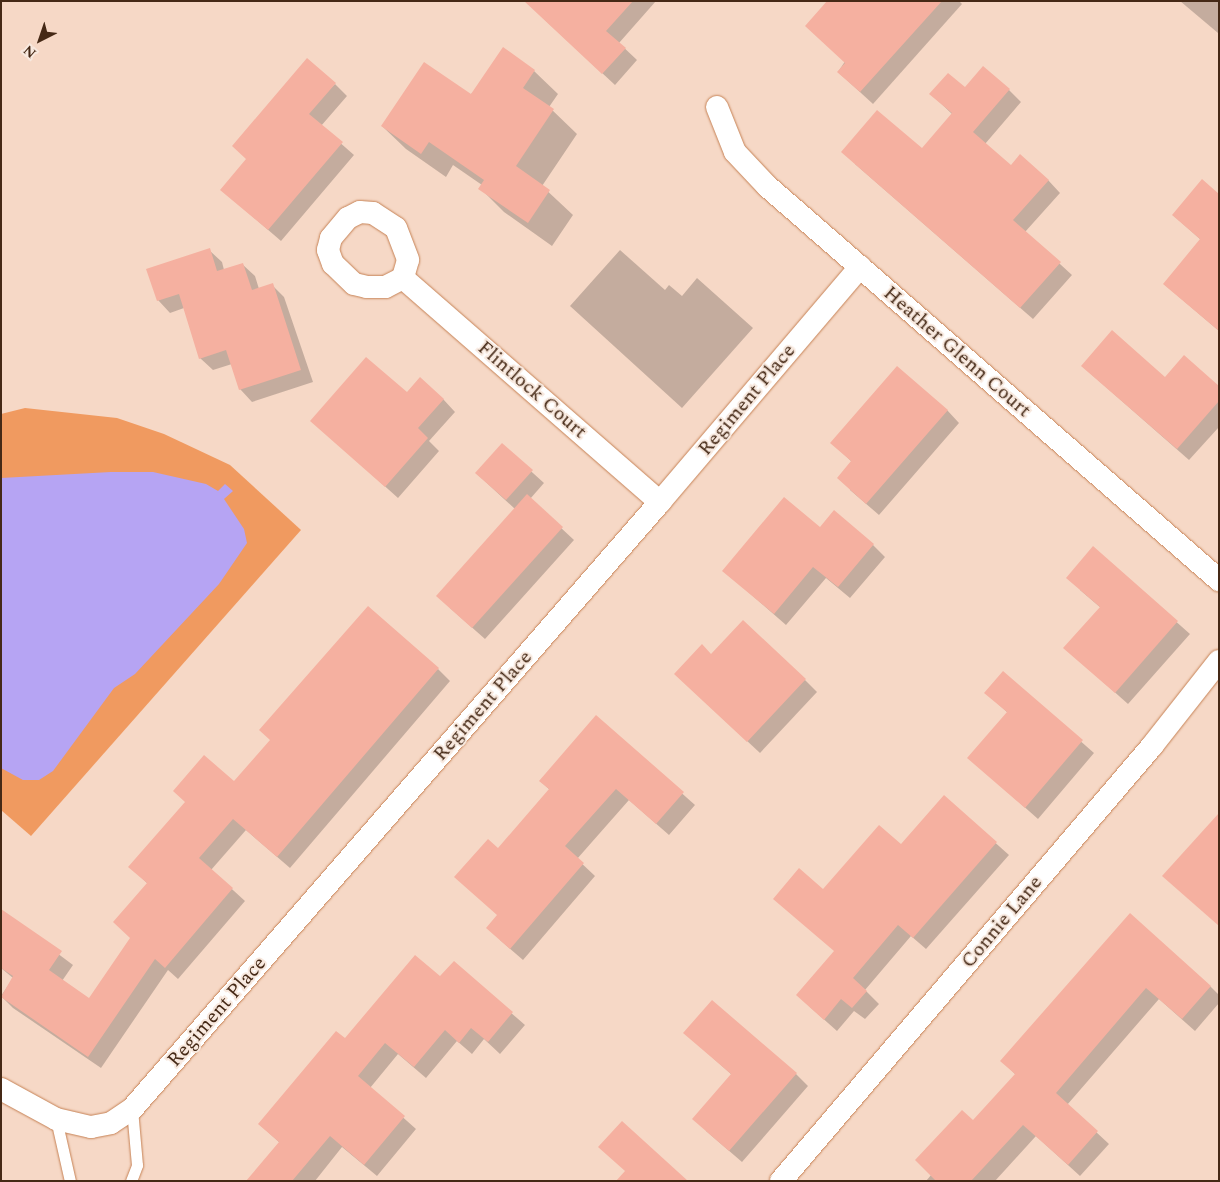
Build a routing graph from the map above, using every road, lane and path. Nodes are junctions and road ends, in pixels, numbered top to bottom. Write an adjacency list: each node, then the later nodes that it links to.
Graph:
1 (718, 107): 2 (street, Heather Glenn Court)
2 (860, 267): 4 (street, Regiment Place); 5 (street, Heather Glenn Court)
3 (403, 278): 4 (street, Flintlock Court)
4 (660, 502): 8 (street, Regiment Place)
5 (1219, 580)
6 (1219, 661): 12 (street, Connie Lane)
7 (1, 1088): 9 (street)
8 (132, 1109): 9 (street, Regiment Place); 11 (lane)
9 (56, 1119): 10 (lane)
10 (70, 1181)
11 (131, 1181)
12 (781, 1181)

